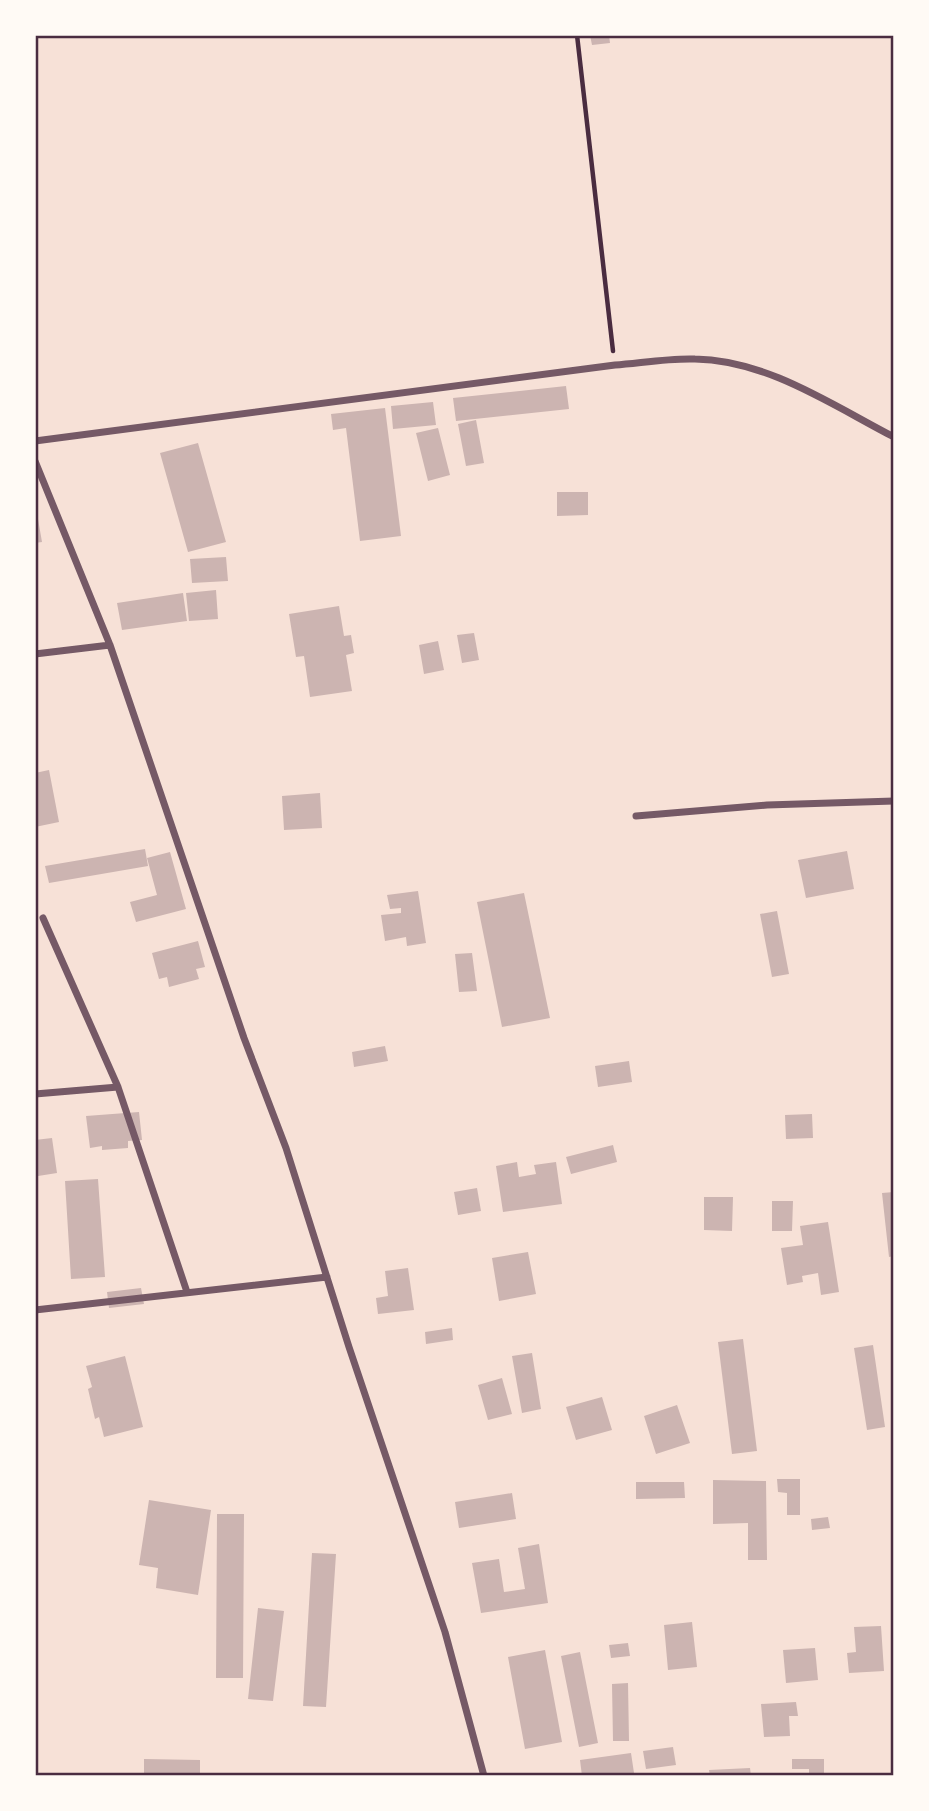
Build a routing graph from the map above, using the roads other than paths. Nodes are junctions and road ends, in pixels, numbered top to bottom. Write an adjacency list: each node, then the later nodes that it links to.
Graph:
1 (894, 437): 2 (street)
2 (35, 441)
3 (35, 461): 4 (street)
4 (110, 645): 5 (street); 11 (street)
5 (35, 654)
6 (894, 801): 7 (street)
7 (636, 816)
8 (43, 918): 9 (street)
9 (118, 1087): 10 (street); 12 (street)
10 (35, 1094)
11 (327, 1277): 12 (street); 14 (street)
12 (187, 1292): 13 (street)
13 (35, 1310)
14 (484, 1776)

